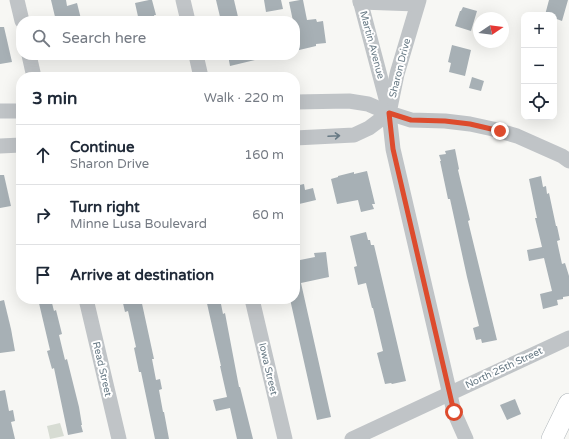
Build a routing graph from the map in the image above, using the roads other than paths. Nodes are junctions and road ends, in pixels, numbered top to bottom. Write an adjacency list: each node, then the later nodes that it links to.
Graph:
1 (17, 0): 5 (street)
2 (183, 0): 6 (street)
3 (360, 1): 4 (street); 14 (street, Martin Avenue)
4 (418, 2): 14 (street, Sharon Drive)
5 (21, 16)
6 (187, 16)
7 (30, 60): 9 (street)
8 (197, 60): 10 (street)
9 (33, 72)
10 (200, 72)
11 (300, 102): 14 (street)
12 (0, 111): 13 (street)
13 (16, 111)
14 (389, 113): 15 (street, one-way to 14); 18 (street); 22 (street, Sharon Drive)
15 (300, 138)
16 (16, 145): 17 (street)
17 (0, 146)
18 (569, 161)
19 (87, 304): 24 (street, Read Street)
20 (253, 304): 25 (street, Iowa Street)
21 (569, 338): 22 (street, North 25th Street)
22 (450, 394): 26 (street, North 25th Street); 27 (street, Sharon Drive)
23 (569, 404): 28 (street)
24 (119, 439)
25 (285, 439)
26 (352, 439)
27 (466, 439)
28 (552, 439)

